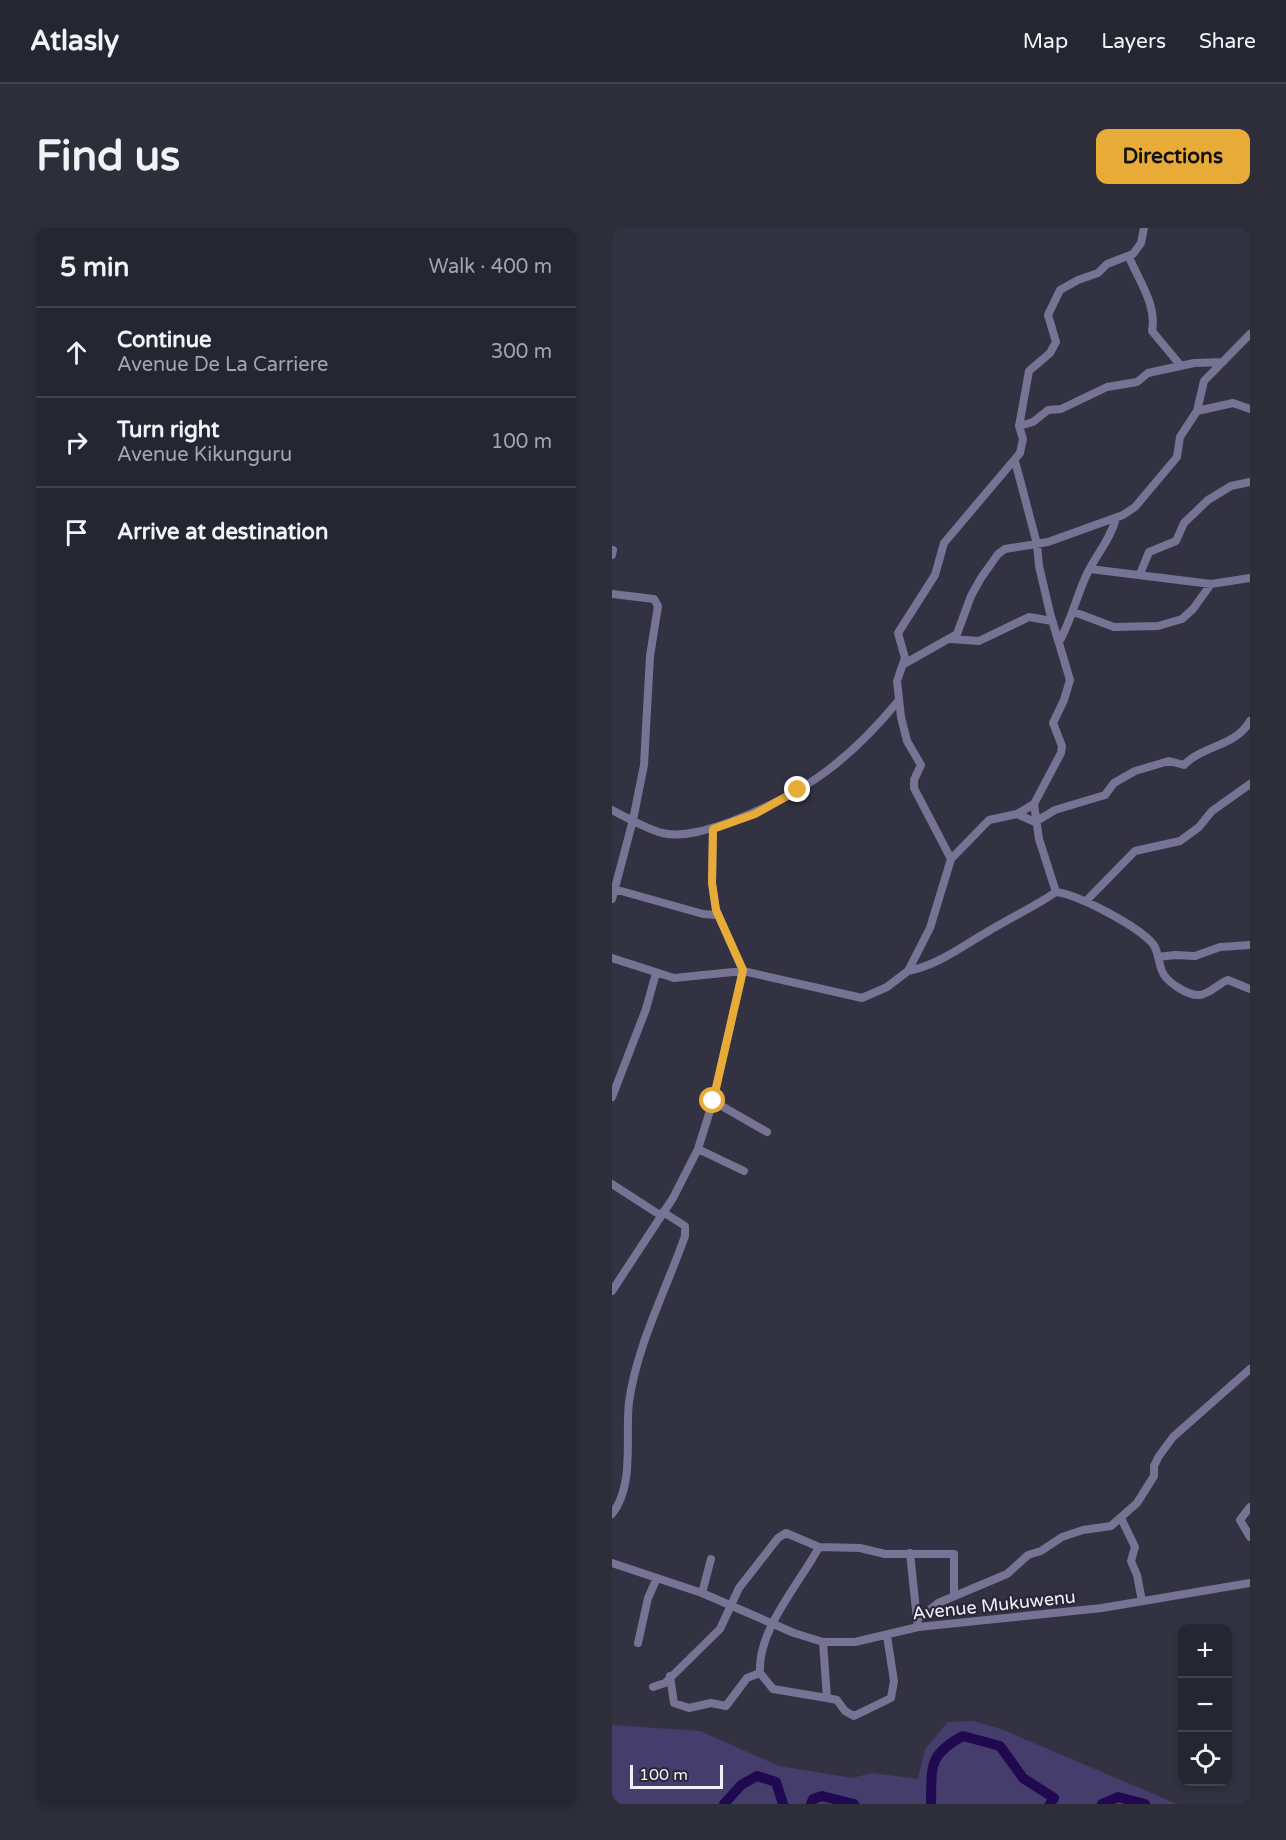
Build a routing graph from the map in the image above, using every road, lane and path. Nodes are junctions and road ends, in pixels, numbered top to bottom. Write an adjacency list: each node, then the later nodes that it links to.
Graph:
1 (1144, 228): 2 (street)
2 (1129, 257): 5 (street); 8 (street)
3 (1250, 334): 4 (street)
4 (1223, 363): 5 (street); 7 (street)
5 (1181, 366): 8 (street)
6 (1250, 409): 7 (street)
7 (1197, 411): 11 (street)
8 (1019, 426): 9 (street)
9 (1015, 461): 12 (street); 22 (street)
10 (1250, 482): 14 (street)
11 (1116, 518): 12 (street); 13 (street)
12 (1037, 544): 19 (street); 20 (street)
13 (1090, 569): 14 (street); 18 (street)
14 (1140, 574): 16 (street)
15 (1250, 578): 16 (street)
16 (1211, 584): 18 (street)
17 (612, 594): 29 (street)
18 (1074, 612): 21 (street)
19 (1052, 621): 20 (street); 21 (street)
20 (951, 639): 22 (street)
21 (1059, 642): 26 (street)
22 (904, 664): 23 (street)
23 (899, 700): 31 (street); 32 (street)
24 (1250, 721): 30 (street)
25 (1250, 784): 36 (street)
26 (1034, 804): 28 (street); 30 (street)
27 (612, 810): 29 (street)
28 (1017, 814): 30 (street); 32 (street)
29 (633, 820): 31 (street); 33 (street)
30 (1035, 822): 34 (street)
31 (713, 829): 37 (street)
32 (951, 859): 42 (street)
33 (614, 889): 35 (street); 37 (street)
34 (1056, 892): 36 (street); 42 (street)
35 (612, 899)
36 (1086, 901): 39 (street)
37 (717, 915): 41 (street)
38 (1250, 945): 39 (street)
39 (1158, 957): 44 (street)
40 (612, 958): 43 (street)
41 (743, 970): 42 (street); 43 (street); 46 (street)
42 (908, 971)
43 (656, 973): 45 (street)
44 (1250, 989)
45 (612, 1097)
46 (713, 1101): 47 (street); 48 (street)
47 (767, 1132)
48 (698, 1149): 49 (street); 51 (street)
49 (744, 1171)
50 (612, 1184): 51 (street)
51 (661, 1214): 52 (street); 55 (street)
52 (612, 1292)
53 (1250, 1369): 56 (street)
54 (1250, 1507): 57 (street)
55 (612, 1514)
56 (1121, 1518): 65 (street); 66 (street)
57 (1250, 1537)
58 (819, 1547): 59 (street); 67 (street); 69 (street)
59 (910, 1553): 65 (street); 68 (street)
60 (711, 1559): 64 (street)
61 (612, 1563): 62 (street, Avenue Mukuwenu)
62 (657, 1578): 64 (street, Avenue Mukuwenu); 72 (street)
63 (1250, 1582): 66 (street, Avenue Mukuwenu)
64 (702, 1593): 67 (street, Avenue Mukuwenu)
65 (954, 1595): 68 (street)
66 (1142, 1601): 68 (street, Avenue Mukuwenu)
67 (730, 1605): 69 (street, Avenue Mukuwenu); 74 (street)
68 (918, 1623): 70 (street, Avenue Mukuwenu)
69 (773, 1624): 71 (street, Avenue Mukuwenu); 73 (street)
70 (887, 1636): 71 (street, Avenue Mukuwenu); 76 (street)
71 (823, 1642): 76 (street)
72 (638, 1644)
73 (760, 1673): 74 (street); 76 (street)
74 (670, 1676): 75 (street)
75 (653, 1687)
76 (827, 1698)

